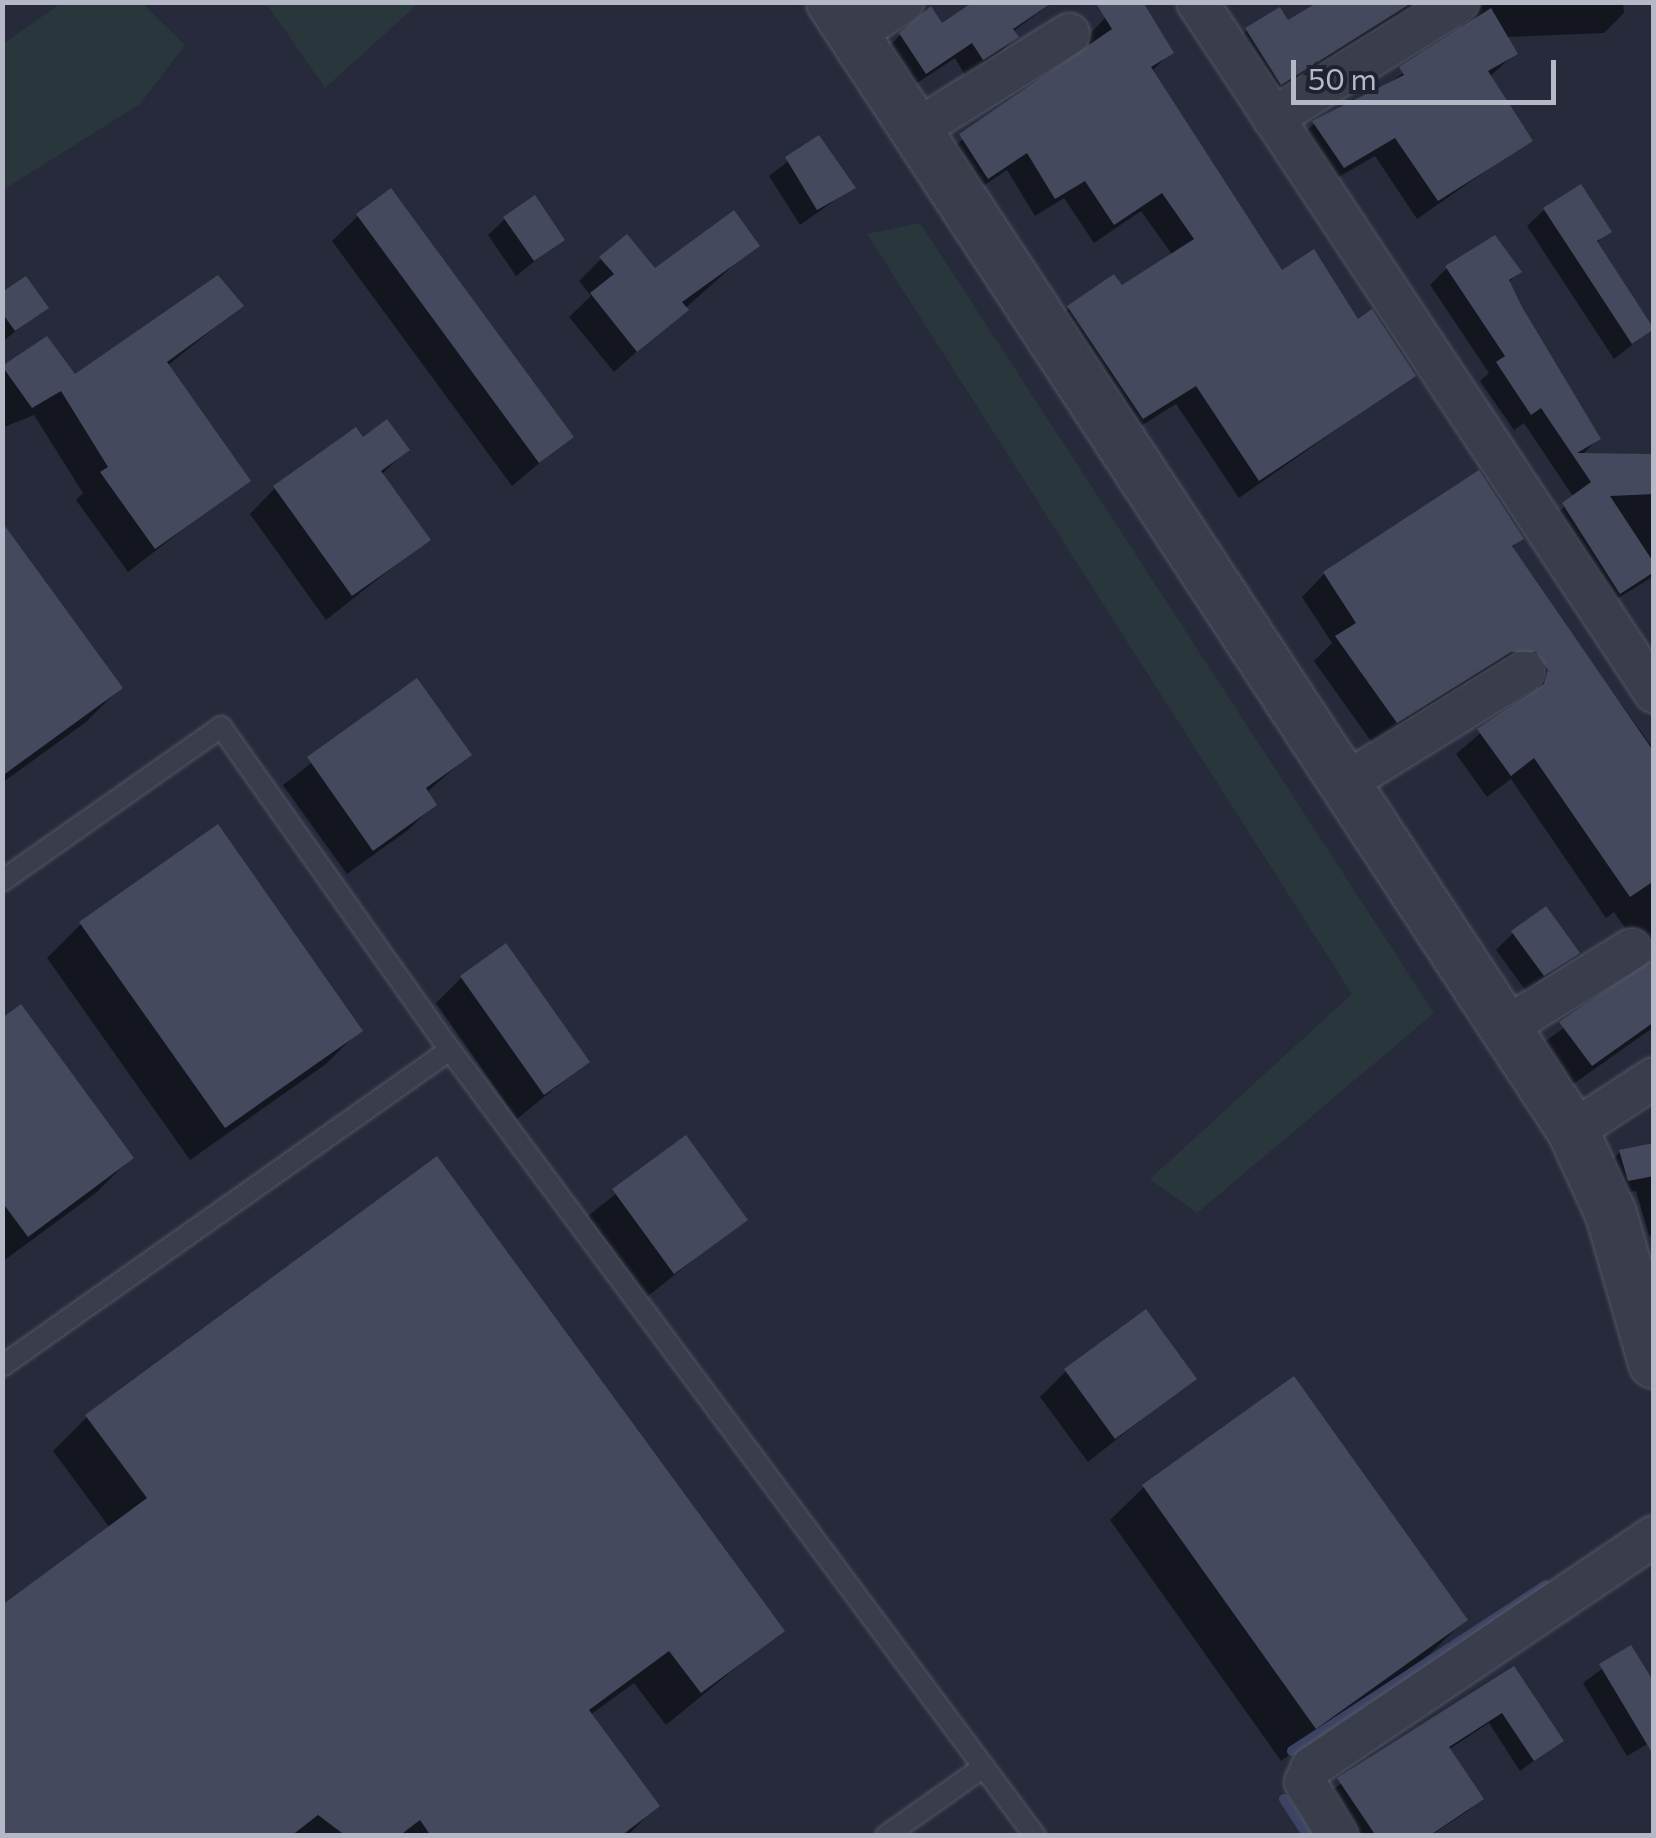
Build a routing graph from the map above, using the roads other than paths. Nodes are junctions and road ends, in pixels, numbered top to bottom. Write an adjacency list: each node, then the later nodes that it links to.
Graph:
1 (904, 2): 4 (street)
2 (1197, 2): 6 (street)
3 (1459, 2): 6 (street)
4 (843, 19): 7 (street)
5 (1068, 34): 7 (street)
6 (1273, 118): 9 (street)
7 (916, 130): 10 (street)
8 (1524, 672): 10 (street)
9 (1654, 692)
10 (1345, 783): 13 (street)
11 (2, 881): 14 (lane)
12 (1632, 948): 13 (street)
13 (1506, 1027): 16 (street)
14 (450, 1050): 18 (lane); 20 (lane)
15 (1654, 1078): 16 (street)
16 (1574, 1131): 17 (street)
17 (1654, 1363)
18 (2, 1366)
19 (1654, 1536): 23 (street)
20 (982, 1768): 21 (lane); 22 (lane)
21 (886, 1836)
22 (1035, 1836)
23 (1338, 1836)

